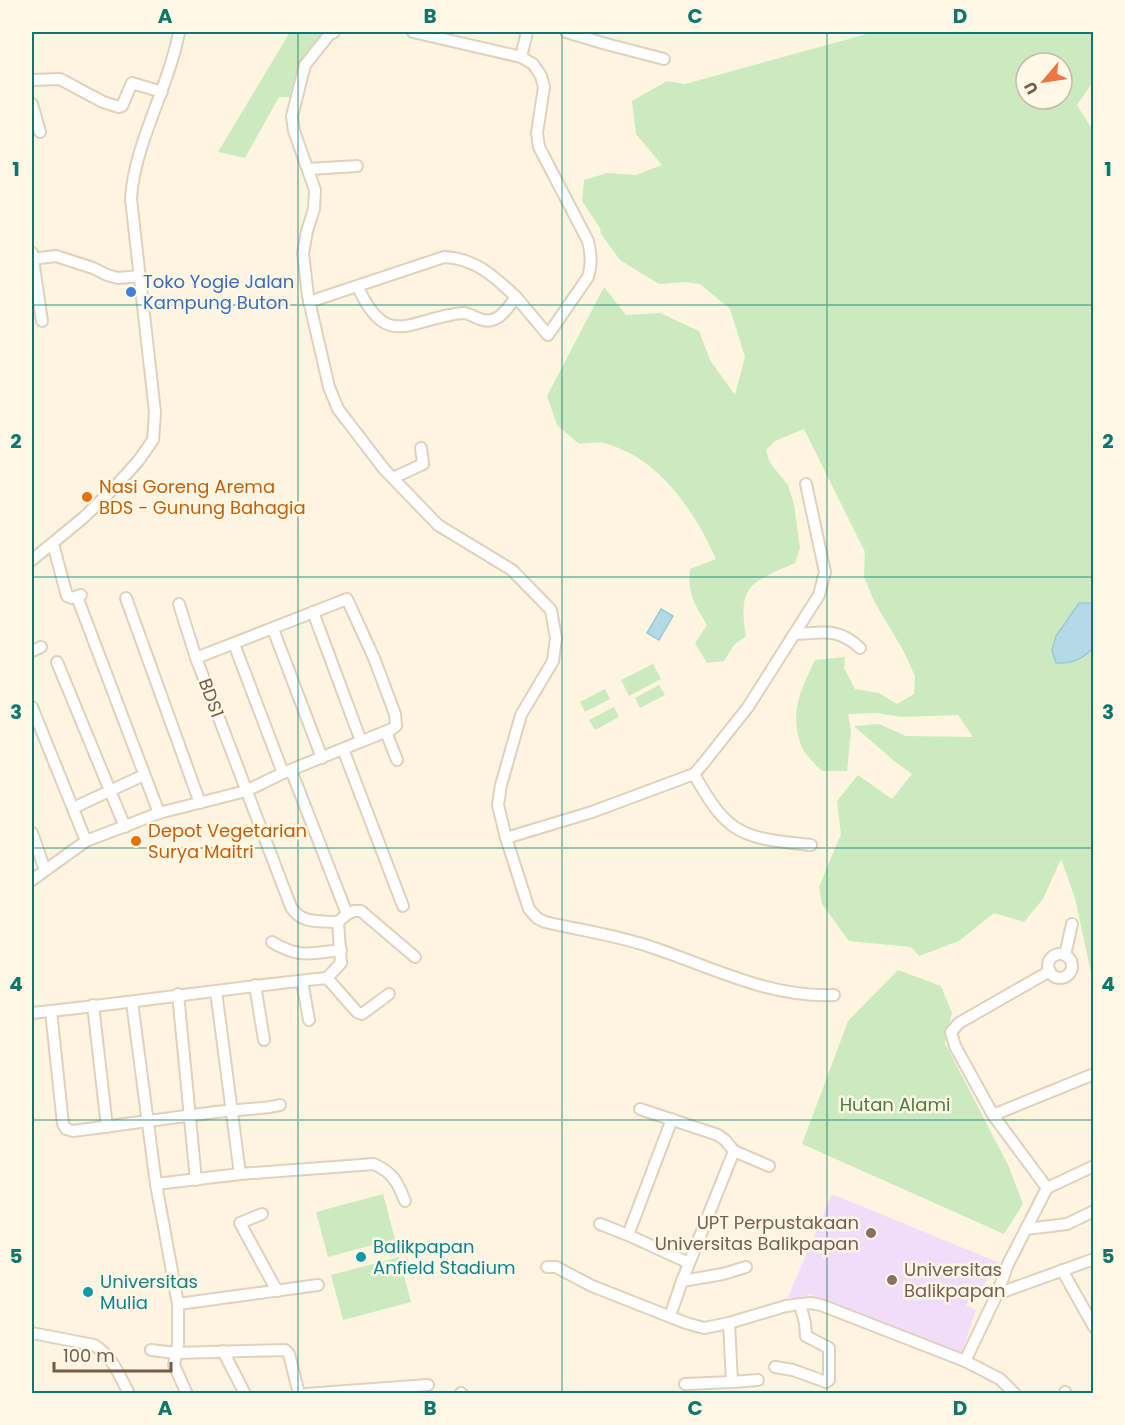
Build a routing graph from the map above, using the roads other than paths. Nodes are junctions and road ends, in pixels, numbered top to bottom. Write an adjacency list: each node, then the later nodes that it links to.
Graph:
1 (178, 32): 9 (street)
2 (334, 32): 13 (street)
3 (413, 32): 6 (street)
4 (527, 32): 6 (street)
5 (566, 32): 7 (street)
6 (521, 57): 17 (street)
7 (664, 59)
8 (32, 80): 9 (street)
9 (162, 92): 15 (street)
10 (32, 104): 11 (street)
11 (40, 132)
12 (357, 166): 13 (street)
13 (309, 169): 18 (street)
14 (32, 257): 15 (street); 19 (street)
15 (141, 276): 23 (street)
16 (358, 287): 17 (street); 17 (street); 18 (street)
17 (516, 297)
18 (309, 302): 21 (street)
19 (42, 321)
20 (422, 448): 21 (street)
21 (393, 478): 50 (street)
22 (806, 484): 29 (street)
23 (53, 544): 24 (street); 42 (street)
24 (32, 560)
25 (126, 598): 45 (street)
26 (179, 604): 32 (street, BDS1)
27 (313, 612): 28 (street); 35 (street); 36 (street)
28 (273, 629): 30 (street); 38 (street)
29 (794, 634): 31 (street); 41 (street)
30 (234, 644): 32 (street); 40 (street)
31 (860, 648)
32 (196, 657): 44 (street, BDS1)
33 (57, 662): 43 (street)
34 (32, 707): 46 (street)
35 (386, 732): 36 (street); 39 (street)
36 (362, 741): 37 (street)
37 (343, 749): 38 (street); 55 (street)
38 (322, 758): 40 (street)
39 (397, 760)
40 (287, 772): 44 (street); 56 (street)
41 (694, 774): 50 (street); 52 (street)
42 (144, 775): 43 (street); 47 (street)
43 (110, 790): 46 (street); 48 (street)
44 (246, 791): 45 (street); 57 (street, BDS1)
45 (200, 803): 47 (street)
46 (73, 808): 51 (street)
47 (159, 813): 48 (street)
48 (125, 827): 51 (street)
49 (32, 833): 53 (street)
50 (506, 838): 70 (street)
51 (86, 841): 53 (street)
52 (811, 845)
53 (45, 870): 54 (street)
54 (32, 880)
55 (403, 906)
56 (347, 914): 57 (street); 62 (street)
57 (338, 922): 60 (street)
58 (1072, 924): 61 (street)
59 (272, 942): 60 (street)
60 (341, 950): 64 (street)
61 (1065, 956): 63 (street); 63 (street)
62 (415, 957)
63 (1050, 971): 82 (street)
64 (327, 978): 65 (street); 69 (street)
65 (302, 981): 66 (street); 75 (street)
66 (255, 986): 67 (street); 76 (street)
67 (216, 990): 68 (street); 80 (street)
68 (178, 994): 71 (street); 81 (street)
69 (389, 994)
70 (834, 995)
71 (132, 1002): 72 (street); 84 (street)
72 (93, 1005): 73 (street); 85 (street)
73 (51, 1011): 74 (street); 85 (street)
74 (32, 1012)
75 (309, 1020)
76 (264, 1040)
77 (1094, 1074): 82 (street)
78 (280, 1105): 80 (street)
79 (640, 1109): 83 (street)
80 (231, 1110): 81 (street); 89 (street)
81 (189, 1115): 84 (street); 90 (street)
82 (993, 1115): 92 (street)
83 (672, 1119): 86 (street); 98 (street)
84 (148, 1122): 85 (street); 91 (street)
85 (107, 1127)
86 (734, 1151): 87 (street); 100 (street)
87 (769, 1166)
88 (1094, 1166): 92 (street)
89 (240, 1174): 90 (street); 93 (street)
90 (196, 1180): 91 (street)
91 (156, 1184): 108 (street)
92 (1047, 1188): 97 (street)
93 (405, 1201)
94 (1094, 1212): 97 (street)
95 (262, 1214): 106 (street)
96 (600, 1224): 98 (street)
97 (1026, 1229): 107 (street)
98 (628, 1235): 100 (street)
99 (1094, 1259): 103 (street)
100 (689, 1263): 104 (street)
101 (547, 1267): 110 (street)
102 (746, 1267): 104 (street)
103 (1062, 1270): 107 (street); 112 (street)
104 (682, 1281): 110 (street)
105 (318, 1285): 106 (street)
106 (278, 1291): 108 (street)
107 (997, 1294): 117 (street)
108 (178, 1304): 116 (street)
109 (801, 1304): 111 (street); 117 (street); 118 (street)
110 (670, 1316): 111 (street)
111 (729, 1323): 120 (street)
112 (1094, 1327)
113 (32, 1333): 124 (street)
114 (151, 1350): 116 (street)
115 (223, 1351): 116 (street); 126 (street); 127 (street)
116 (176, 1353): 125 (street)
117 (965, 1361): 129 (street)
118 (775, 1366)
119 (758, 1380): 120 (street)
120 (732, 1382): 121 (street)
121 (684, 1384)
122 (428, 1385): 123 (street)
123 (326, 1392): 128 (street)
124 (129, 1394)
125 (187, 1394)
126 (245, 1394)
127 (299, 1394)
128 (306, 1394)
129 (1015, 1394)

